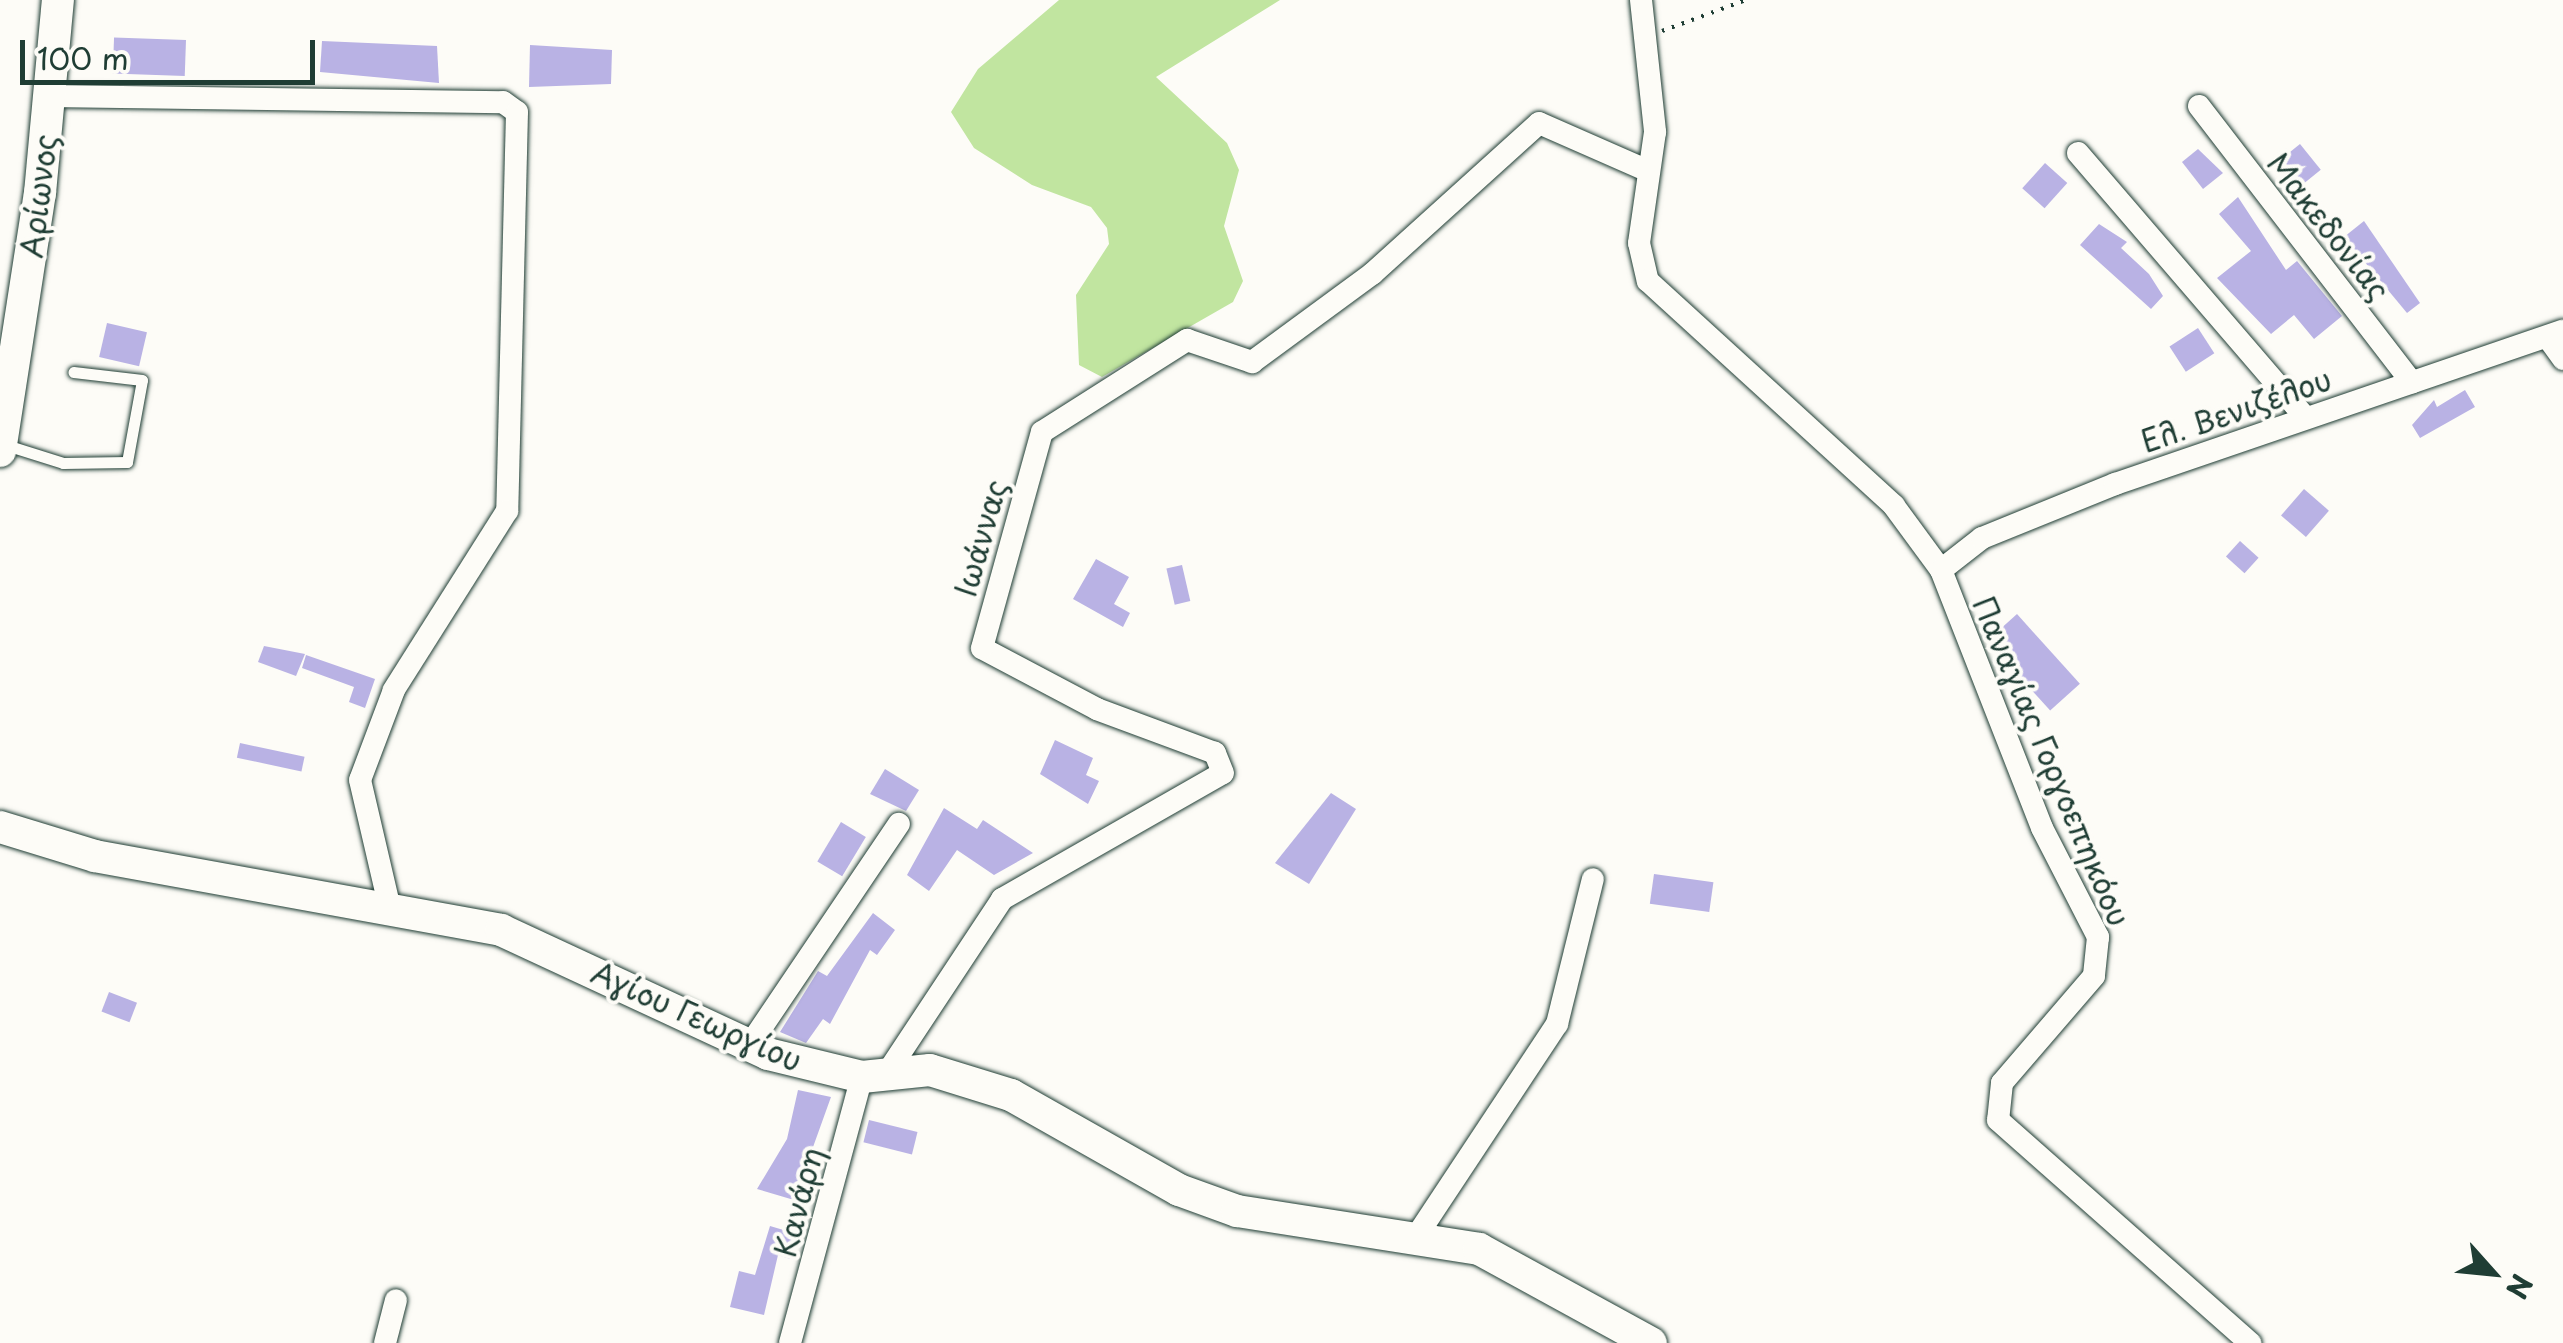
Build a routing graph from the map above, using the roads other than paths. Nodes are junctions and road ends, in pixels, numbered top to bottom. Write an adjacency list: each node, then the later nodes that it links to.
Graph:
1 (58, 0): 3 (street, Αρίωνος)
2 (1641, 0): 6 (street, Παναγίας Γοργοεπηκόου)
3 (48, 96): 8 (street, Αρίωνος); 18 (street)
4 (2199, 106): 11 (street, Μακεδονίας)
5 (2078, 154): 12 (street)
6 (1644, 169): 14 (street, Παναγίας Γοργοεπηκόου); 20 (street, Ιωάννας)
7 (2556, 334): 9 (street); 11 (street, Ελ. Βενιζέλου)
8 (9, 335): 13 (street, Αρίωνος)
9 (2563, 359)
10 (73, 372): 13 (lane)
11 (2412, 383): 12 (street, Ελ. Βενιζέλου)
12 (2303, 414): 14 (street, Ελ. Βενιζέλου)
13 (1, 447)
14 (1940, 570): 26 (street, Παναγίας Γοργοεπηκόου)
15 (899, 824): 19 (street)
16 (0, 826): 18 (street, Αγίου Γεωργίου)
17 (1593, 879): 21 (street)
18 (390, 908): 19 (street, Αγίου Γεωργίου)
19 (750, 1046): 20 (street, Αγίου Γεωργίου)
20 (875, 1075): 21 (street, Αγίου Γεωργίου); 24 (street, Κανάρη)
21 (1418, 1234): 25 (street, Αγίου Γεωργίου)
22 (396, 1300): 23 (street)
23 (385, 1343)
24 (790, 1343)
25 (1651, 1343)
26 (2250, 1343)

